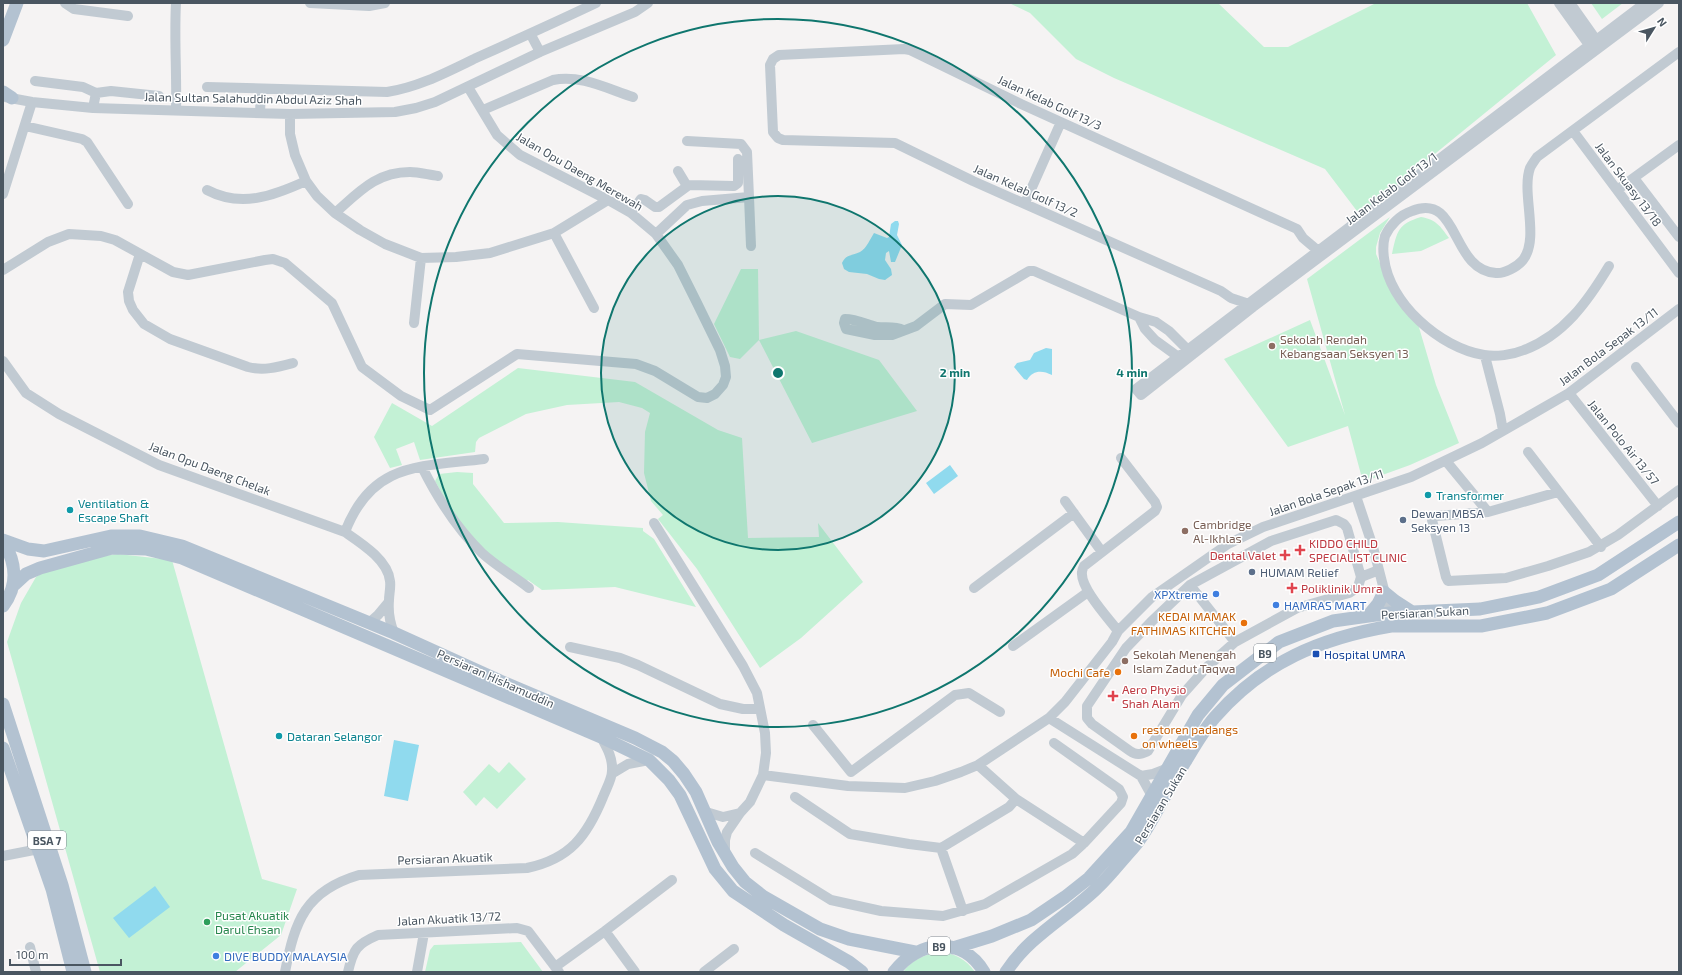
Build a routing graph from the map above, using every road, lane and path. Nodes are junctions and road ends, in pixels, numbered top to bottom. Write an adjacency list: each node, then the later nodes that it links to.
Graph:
1 (17, 3): 14 (main road)
2 (65, 3): 12 (street)
3 (176, 3): 28 (street)
4 (310, 3): 5 (street)
5 (385, 3)
6 (596, 3): 13 (street)
7 (648, 3): 16 (street, Jalan Sultan Salahuddin Abdul Aziz Shah)
8 (1560, 3): 15 (street)
9 (1570, 3): 15 (street)
10 (1645, 3): 15 (street)
11 (1659, 3): 15 (street)
12 (128, 16)
13 (531, 34): 16 (street); 21 (street)
14 (3, 40)
15 (1595, 45): 57 (street)
16 (540, 52): 20 (street, Jalan Sultan Salahuddin Abdul Aziz Shah)
17 (1679, 52): 34 (street)
18 (35, 81): 22 (street)
19 (207, 87): 21 (street)
20 (468, 87): 29 (street, Jalan Opu Daeng Merewah); 31 (street, Jalan Sultan Salahuddin Abdul Aziz Shah)
21 (261, 89): 30 (street)
22 (96, 93): 23 (street); 27 (street)
23 (159, 96)
24 (5, 97): 26 (street, Jalan Sultan Salahuddin Abdul Aziz Shah)
25 (633, 97): 29 (street)
26 (32, 102): 27 (street, Jalan Sultan Salahuddin Abdul Aziz Shah); 33 (street)
27 (93, 108): 28 (street, Jalan Sultan Salahuddin Abdul Aziz Shah)
28 (176, 110): 30 (street, Jalan Sultan Salahuddin Abdul Aziz Shah)
29 (483, 110): 48 (street, Jalan Opu Daeng Merewah)
30 (260, 113): 31 (street, Jalan Sultan Salahuddin Abdul Aziz Shah)
31 (290, 114): 42 (street)
32 (1061, 122): 35 (street, Jalan Kelab Golf 13/3); 49 (street); 57 (street, Jalan Kelab Golf 13/3)
33 (25, 126): 46 (street); 50 (street)
34 (1573, 131): 45 (street, Jalan Skuasy 13/18); 70 (street)
35 (778, 138): 49 (street, Jalan Kelab Golf 13/2)
36 (686, 141): 47 (street)
37 (1679, 144): 41 (street)
38 (738, 159): 43 (street)
39 (678, 171): 43 (street)
40 (438, 176): 51 (street)
41 (1634, 178): 45 (street); 55 (street)
42 (306, 181): 44 (street); 51 (street)
43 (687, 186): 52 (street)
44 (207, 190)
45 (1617, 190): 62 (street, Jalan Skuasy 13/18)
46 (3, 194)
47 (748, 197): 54 (street); 56 (street)
48 (608, 200): 52 (street, Jalan Opu Daeng Merewah); 53 (street)
49 (1024, 203): 63 (street, Jalan Kelab Golf 13/2)
50 (128, 204)
51 (335, 213): 59 (street)
52 (631, 213): 54 (street, Jalan Opu Daeng Merewah)
53 (554, 233): 59 (street); 64 (street)
54 (656, 234): 58 (street, Jalan Opu Daeng Merewah)
55 (1679, 237)
56 (751, 246)
57 (1321, 252): 63 (street)
58 (140, 254): 61 (street, Jalan Opu Daeng Merewah); 73 (street)
59 (421, 258): 67 (street)
60 (1609, 266): 70 (street)
61 (3, 270)
62 (1679, 272)
63 (1251, 305): 69 (street)
64 (594, 308)
65 (1679, 309): 75 (street, Jalan Bola Sepak 13/11)
66 (1139, 316): 68 (street); 69 (street); 71 (street)
67 (414, 323)
68 (903, 330): 68 (street)
69 (1190, 352): 71 (street)
70 (1485, 356): 78 (street)
71 (1181, 359): 76 (street)
72 (3, 361): 94 (street, Jalan Opu Daeng Chelak)
73 (293, 363)
74 (1636, 367): 77 (street)
75 (1569, 394): 78 (street, Jalan Bola Sepak 13/11); 88 (street, Jalan Polo Air 13/57)
76 (1141, 395)
77 (1679, 423)
78 (1503, 431): 82 (street, Jalan Bola Sepak 13/11)
79 (1528, 452): 85 (street)
80 (1121, 458): 99 (street)
81 (484, 459): 83 (street)
82 (1446, 461): 86 (street, Jalan Bola Sepak 13/11); 89 (street)
83 (422, 467): 94 (street); 104 (street)
84 (1679, 490): 88 (street)
85 (1558, 492): 89 (street); 98 (street)
86 (1356, 496): 93 (street, Jalan Bola Sepak 13/11); 100 (street)
87 (1065, 501): 90 (street)
88 (1658, 506): 98 (street)
89 (1488, 512): 98 (street)
90 (1074, 513): 99 (street); 105 (street)
91 (1679, 522): 110 (main road, Persiaran Sukan / B9)
92 (654, 523): 124 (street)
93 (1263, 527): 96 (street); 116 (street, Jalan Bola Sepak 13/11)
94 (345, 532): 108 (street, Jalan Opu Daeng Chelak)
95 (3, 540): 102 (main road); 113 (main road, Persiaran Hishamuddin)
96 (1271, 541): 101 (street); 103 (street)
97 (1679, 545): 114 (main road, Persiaran Sukan / B9)
98 (1600, 546)
99 (1102, 552): 106 (street)
100 (1379, 570): 101 (street); 107 (street)
101 (1361, 577): 119 (street)
102 (14, 585): 109 (main road); 128 (main road, Persiaran Hishamuddin)
103 (1190, 585): 119 (street); 122 (street)
104 (529, 588)
105 (974, 588)
106 (1088, 592): 116 (street); 120 (street)
107 (1384, 592): 110 (main road); 111 (street); 112 (main road)
108 (388, 603): 113 (street); 117 (street, Jalan Opu Daeng Chelak)
109 (3, 606)
110 (1412, 612): 111 (main road, Persiaran Sukan / B9)
111 (1390, 613): 112 (main road, Persiaran Sukan / B9); 114 (main road); 115 (main road)
112 (1368, 616): 135 (main road, Persiaran Sukan / B9)
113 (369, 623): 117 (main road, Persiaran Hishamuddin)
114 (1407, 626): 115 (main road, Persiaran Sukan / B9)
115 (1377, 628): 172 (main road, Persiaran Sukan / B9)
116 (1118, 631): 118 (street, Jalan Bola Sepak 13/11)
117 (394, 633): 144 (main road, Persiaran Hishamuddin)
118 (1112, 642): 122 (street); 126 (street, Jalan Bola Sepak 13/11)
119 (1235, 642): 131 (street)
120 (1013, 646)
121 (570, 648): 124 (street)
122 (1126, 648): 131 (street)
123 (3, 704): 163 (main road, BSA 7)
124 (760, 709): 138 (street)
125 (1000, 712): 136 (street)
126 (1049, 718): 132 (street); 134 (street, Jalan Bola Sepak 13/11)
127 (813, 725): 136 (street)
128 (601, 737): 133 (main road, Persiaran Hishamuddin); 137 (street)
129 (1054, 743): 146 (street)
130 (3, 748): 148 (main road, BSA 7)
131 (1130, 751): 132 (street)
132 (1109, 756): 139 (street)
133 (649, 760): 137 (street); 169 (main road, Persiaran Hishamuddin)
134 (978, 765): 140 (street, Jalan Bola Sepak 13/11); 143 (street)
135 (1166, 769): 139 (street); 141 (main road, Persiaran Sukan / B9)
136 (851, 772): 140 (street)
137 (613, 773): 164 (street, Persiaran Akuatik)
138 (763, 775): 140 (street, Jalan Bola Sepak 13/11); 145 (street)
139 (1141, 776): 141 (street)
140 (848, 786)
141 (1152, 796): 157 (main road, Persiaran Sukan / B9)
142 (795, 797): 147 (street)
143 (1016, 799): 146 (street); 147 (street)
144 (706, 812): 145 (street); 150 (main road, Persiaran Hishamuddin)
145 (740, 813): 150 (street)
146 (1084, 843): 153 (street)
147 (940, 848): 153 (street)
148 (39, 849): 151 (street); 162 (main road, BSA 7)
149 (755, 853): 153 (street)
150 (725, 855): 159 (main road, Persiaran Hishamuddin)
151 (3, 856)
152 (672, 880): 154 (street)
153 (963, 911)
154 (605, 931): 160 (street); 167 (street)
155 (424, 933): 160 (street, Jalan Akuatik 13/72); 165 (street, Jalan Akuatik 13/72); 166 (street)
156 (30, 947): 161 (street)
157 (953, 948): 159 (main road, B9); 171 (main road, B9)
158 (734, 949): 168 (street)
159 (915, 952): 170 (main road, B9)
160 (557, 970)
161 (36, 972)
162 (73, 972)
163 (84, 972)
164 (285, 972)
165 (348, 972)
166 (417, 972)
167 (636, 972)
168 (704, 972)
169 (862, 972)
170 (894, 972)
171 (984, 972)
172 (1006, 972)

